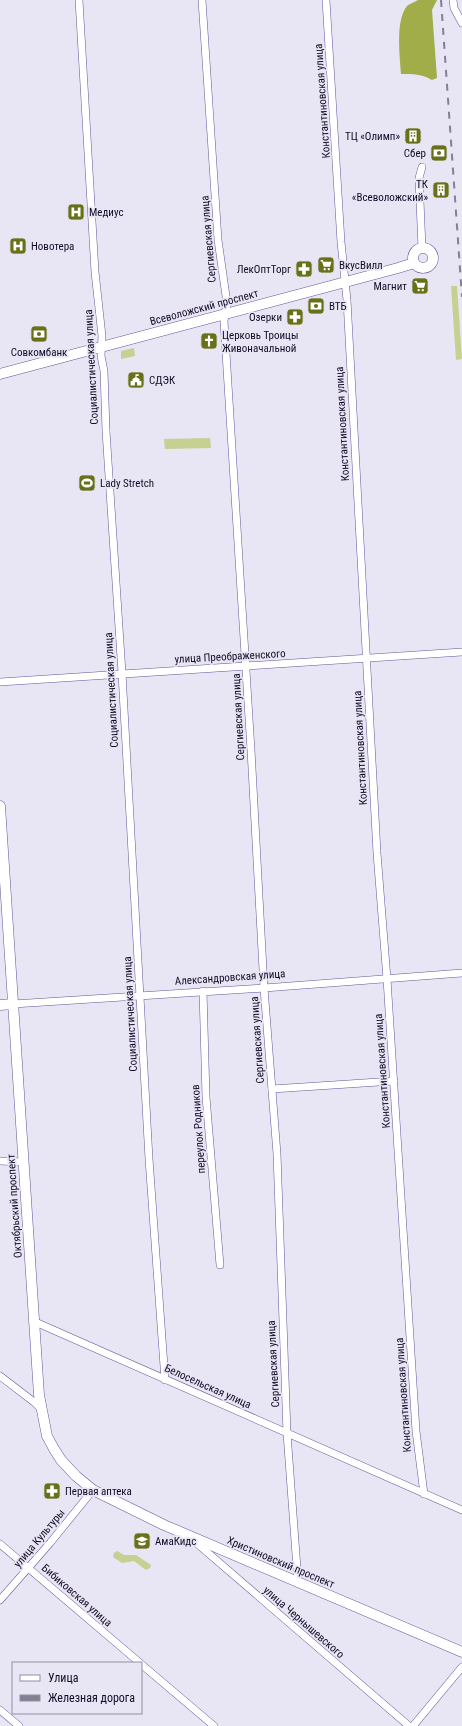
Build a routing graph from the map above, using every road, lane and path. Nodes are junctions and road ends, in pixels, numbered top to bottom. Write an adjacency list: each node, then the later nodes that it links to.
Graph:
1 (79, 0): 11 (street, Социалистическая улица)
2 (202, 0): 10 (street, Сергиевская улица)
3 (326, 0): 9 (street, Константиновская улица)
4 (453, 0): 5 (street)
5 (462, 23)
6 (422, 167): 7 (street)
7 (422, 248): 8 (street); 8 (street)
8 (414, 263): 9 (street, Всеволожский проспект)
9 (345, 282): 10 (street, Всеволожский проспект); 14 (street, Константиновская улица)
10 (225, 314): 11 (street, Всеволожский проспект); 15 (street, Сергиевская улица)
11 (102, 347): 12 (street, Всеволожский проспект); 16 (street, Социалистическая улица)
12 (0, 374)
13 (462, 652): 14 (street, улица Преображенского)
14 (366, 659): 15 (street, улица Преображенского); 20 (street, Константиновская улица)
15 (246, 666): 16 (street, улица Преображенского); 21 (street, Сергиевская улица)
16 (122, 673): 17 (street, улица Преображенского); 23 (street, Социалистическая улица)
17 (0, 682)
18 (0, 806): 24 (street, Октябрьский проспект)
19 (462, 973): 20 (street, Александровская улица)
20 (387, 979): 21 (street, Александровская улица); 26 (street, Константиновская улица)
21 (264, 988): 22 (street, Александровская улица); 27 (street, Сергиевская улица)
22 (203, 991): 23 (street, Александровская улица); 30 (street, переулок Родников)
23 (140, 995): 24 (street, Александровская улица); 33 (street, Социалистическая улица)
24 (13, 1004): 25 (street, Александровская улица); 29 (street, Октябрьский проспект)
25 (0, 1005)
26 (394, 1081): 27 (street); 37 (street, Константиновская улица)
27 (272, 1089): 35 (street, Сергиевская улица)
28 (0, 1161): 29 (street)
29 (23, 1162): 31 (street, Октябрьский проспект)
30 (220, 1265)
31 (33, 1321): 33 (street, Белосельская улица); 34 (street, Октябрьский проспект)
32 (0, 1376): 34 (street)
33 (165, 1380): 35 (street, Белосельская улица)
34 (41, 1409): 36 (street, Октябрьский проспект)
35 (287, 1433): 37 (street, Белосельская улица); 42 (street, Сергиевская улица)
36 (93, 1490): 39 (street, Христиновский проспект); 41 (street, улица Культуры)
37 (424, 1494): 38 (street, Белосельская улица)
38 (462, 1510)
39 (185, 1534): 42 (street, Христиновский проспект); 51 (street, улица Чернышевского)
40 (0, 1544): 41 (street, Бибиковская улица)
41 (29, 1568): 43 (street, улица Культуры); 45 (street, Бибиковская улица)
42 (298, 1582): 44 (street, Христиновский проспект)
43 (0, 1600)
44 (462, 1652)
45 (140, 1662)
46 (142, 1664): 50 (street, Бибиковская улица)
47 (462, 1667): 52 (street)
48 (0, 1710): 49 (street)
49 (19, 1726)
50 (214, 1726)
51 (409, 1726)
52 (413, 1726)

